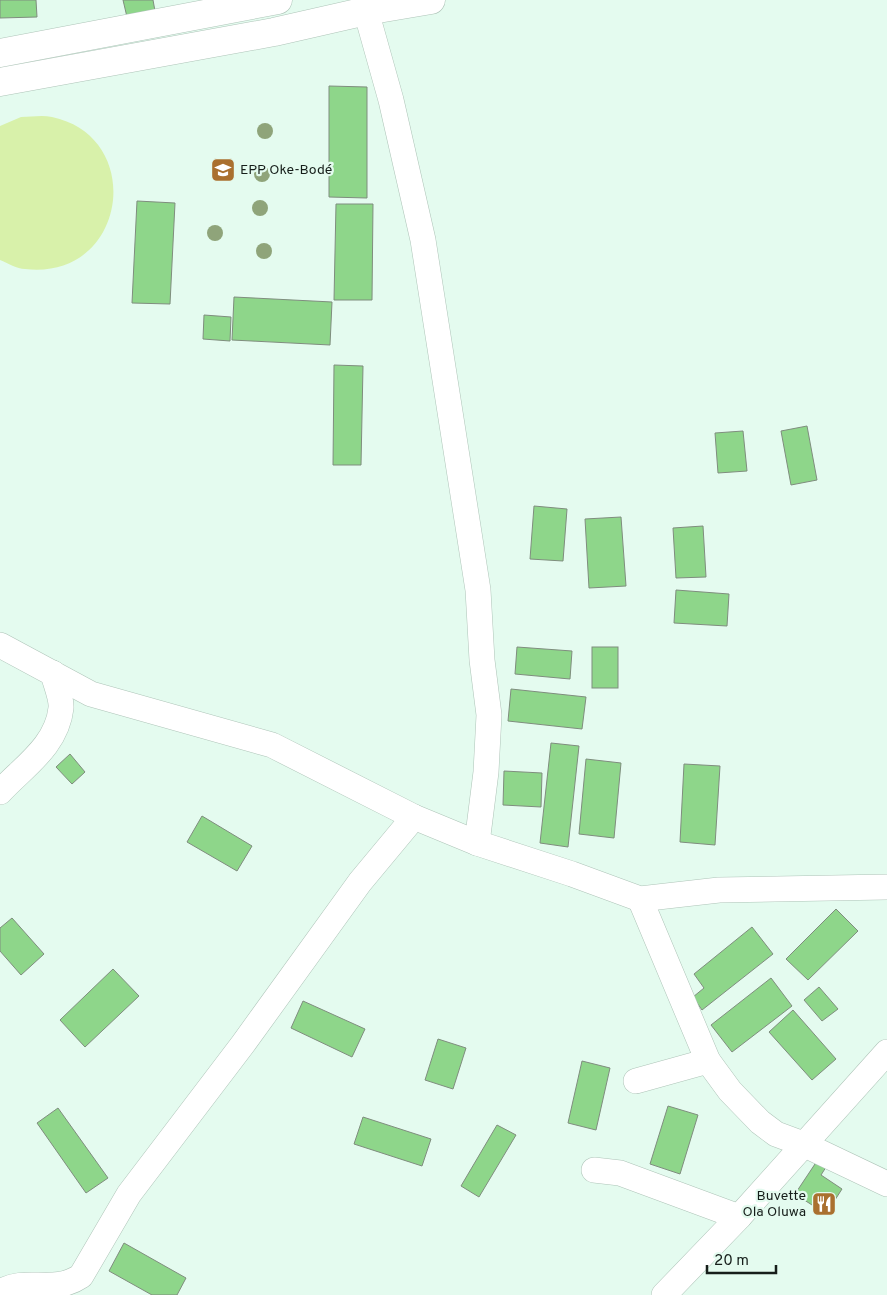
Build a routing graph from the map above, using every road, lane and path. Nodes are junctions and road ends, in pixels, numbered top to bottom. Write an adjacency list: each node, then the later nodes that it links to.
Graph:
1 (278, 0): 4 (main road)
2 (431, 0): 3 (main road)
3 (366, 11): 5 (main road); 12 (street)
4 (0, 52)
5 (0, 82)
6 (0, 646): 7 (street)
7 (53, 673): 8 (street); 9 (street)
8 (91, 694): 9 (street); 11 (street)
9 (61, 707): 10 (street)
10 (0, 792)
11 (414, 817): 12 (street); 22 (street)
12 (477, 843): 14 (street)
13 (887, 887): 14 (street)
14 (640, 899): 16 (street)
15 (887, 1052): 18 (street)
16 (708, 1060): 17 (street); 18 (street)
17 (636, 1081)
18 (804, 1144): 20 (street); 21 (street)
19 (594, 1170): 21 (street)
20 (887, 1184)
21 (739, 1217): 23 (street)
22 (0, 1292)
23 (664, 1295)

